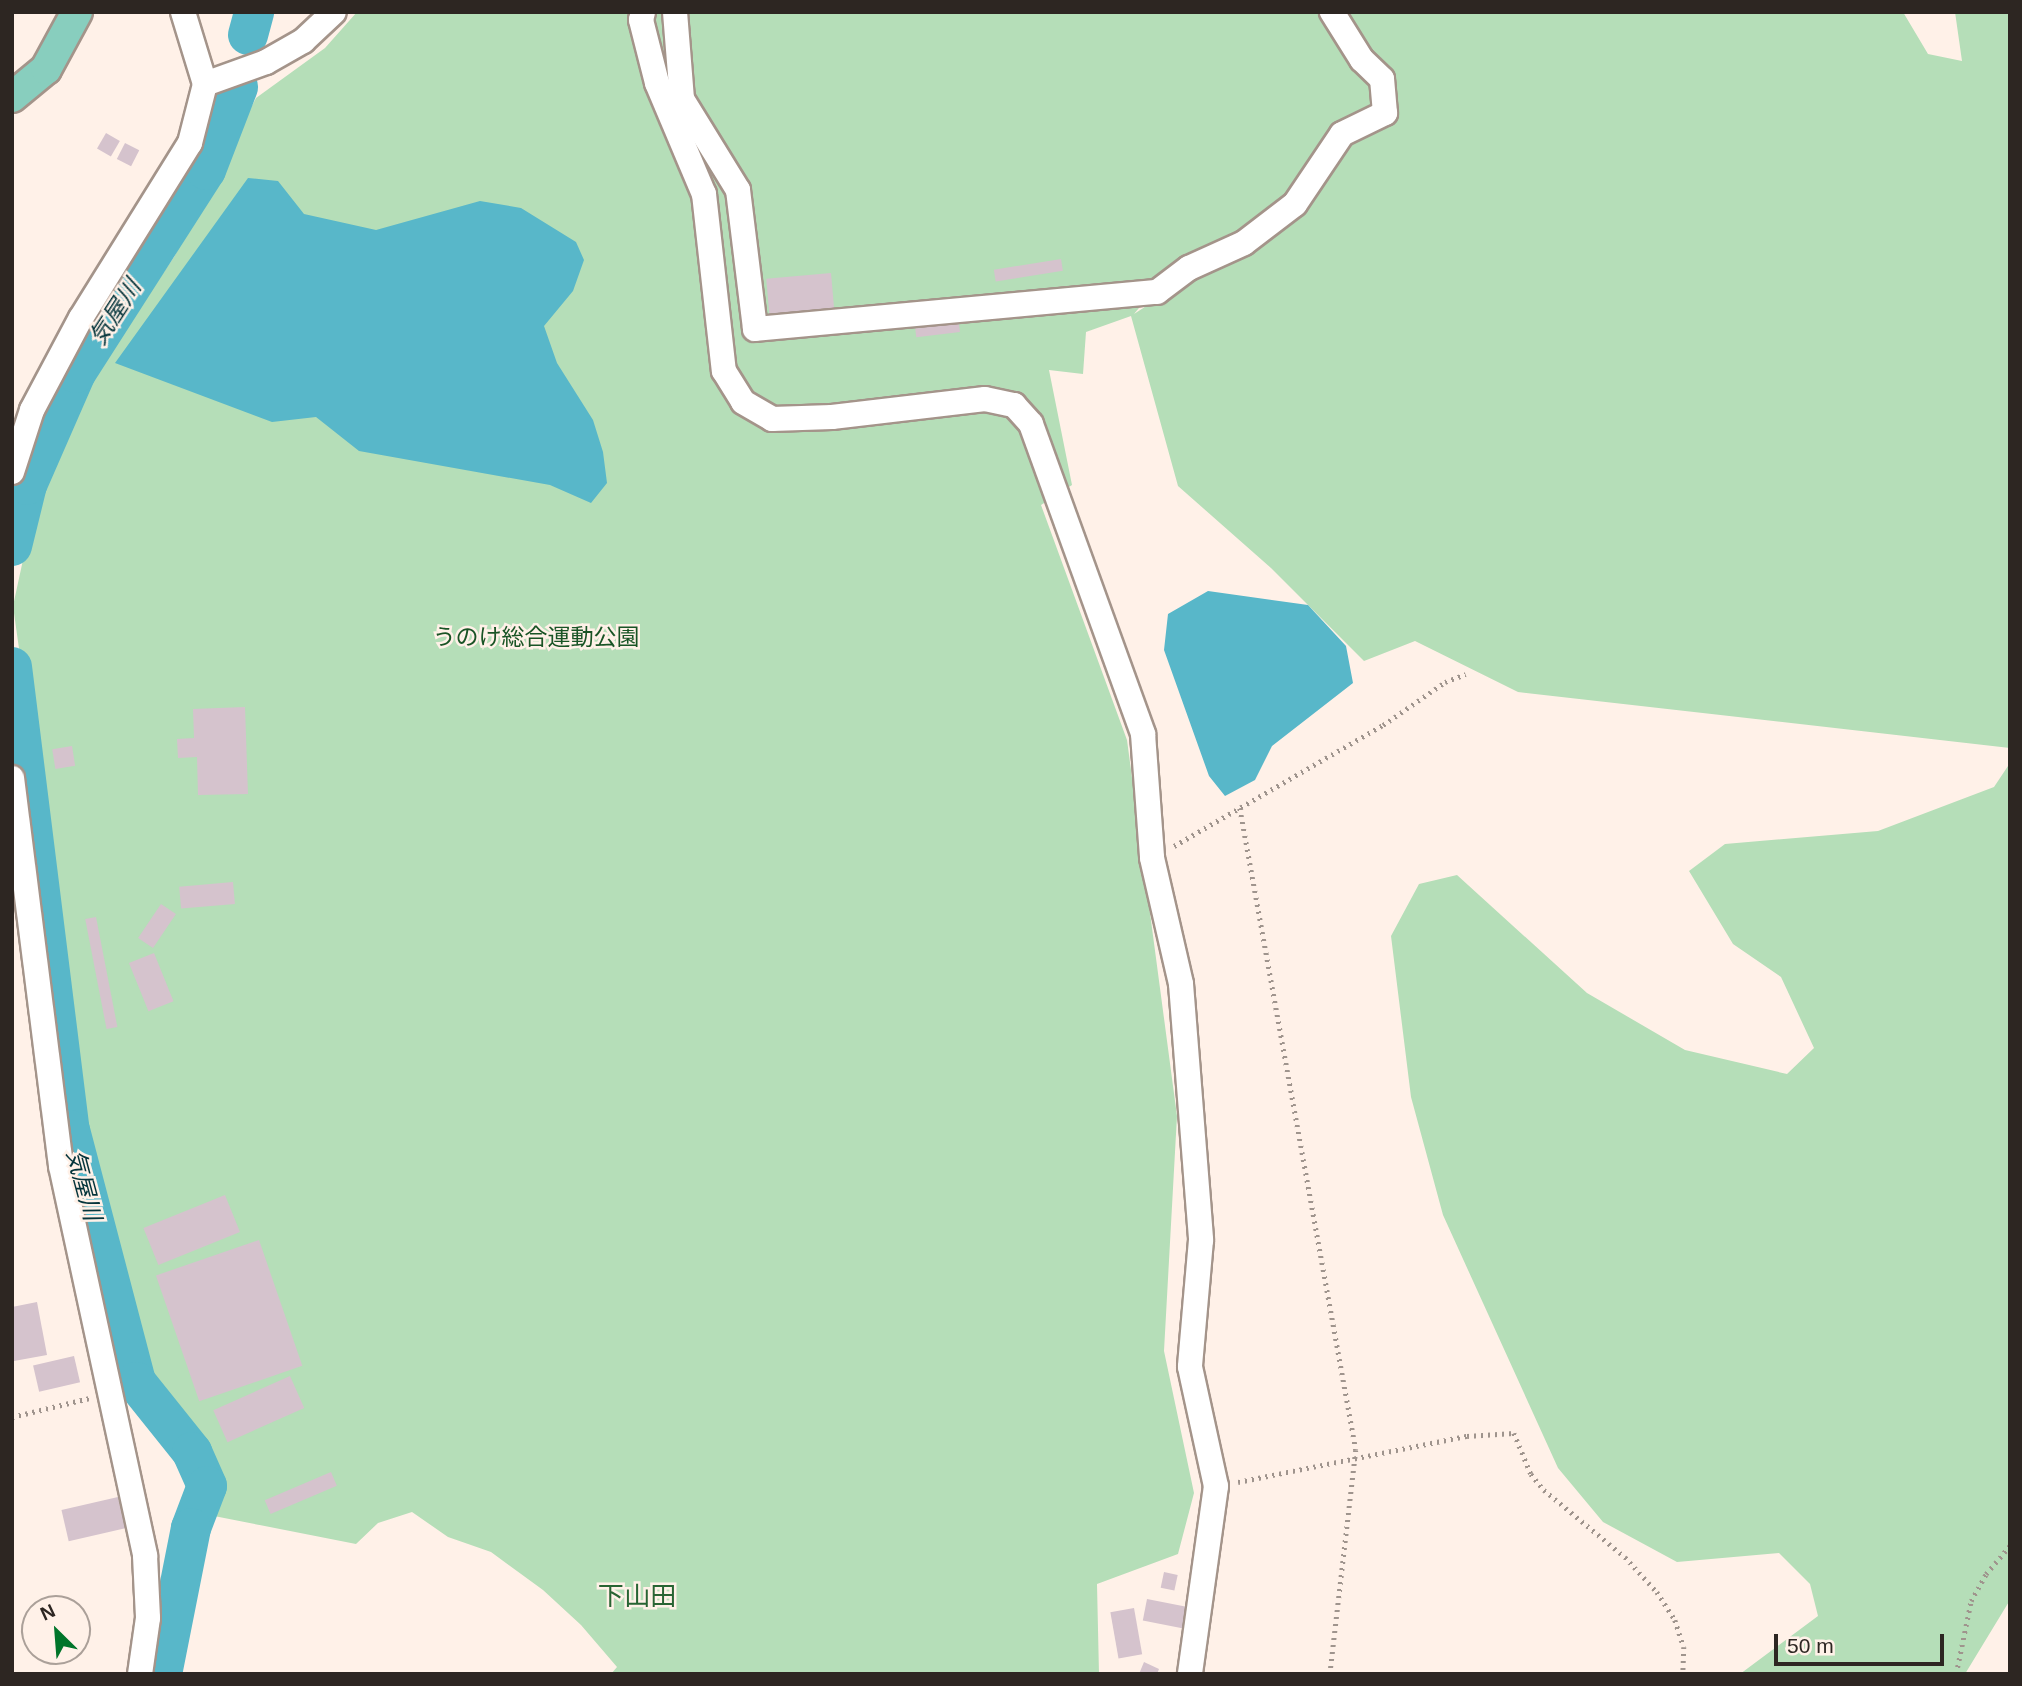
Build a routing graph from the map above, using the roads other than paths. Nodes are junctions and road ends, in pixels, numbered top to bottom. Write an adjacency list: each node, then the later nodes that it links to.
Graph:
1 (77, 12): 8 (main road)
2 (183, 12): 7 (street)
3 (334, 12): 7 (street)
4 (643, 12): 12 (street)
5 (675, 12): 6 (street)
6 (1332, 12)
7 (205, 84): 9 (street)
8 (12, 97)
9 (12, 472)
10 (12, 778): 11 (street)
11 (141, 1674)
12 (1190, 1674)

